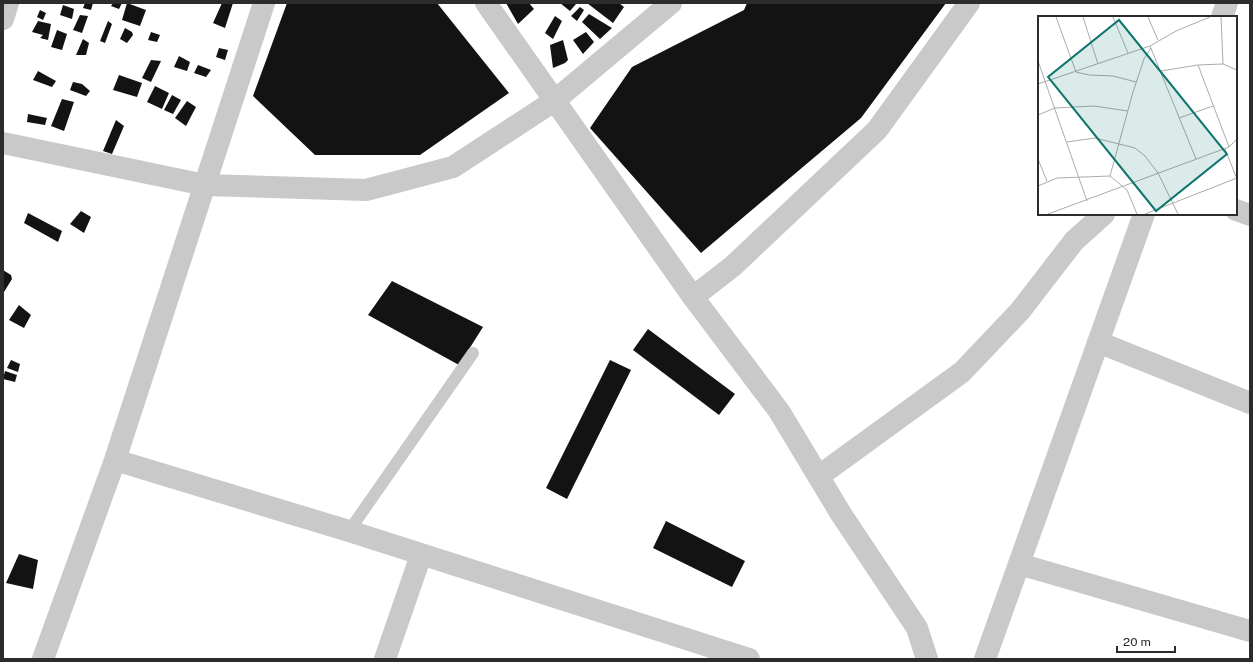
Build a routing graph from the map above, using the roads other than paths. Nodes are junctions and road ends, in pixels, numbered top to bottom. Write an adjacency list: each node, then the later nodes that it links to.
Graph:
1 (8, 3): 8 (street)
2 (264, 3): 11 (street)
3 (486, 3): 9 (street)
4 (671, 3): 9 (street)
5 (969, 3): 16 (street)
6 (1227, 3): 7 (street)
7 (1222, 16)
8 (3, 19)
9 (554, 101): 11 (street); 16 (street)
10 (3, 143): 11 (street)
11 (205, 185): 20 (street)
12 (1237, 210): 15 (street)
13 (1103, 215): 21 (street)
14 (1144, 215): 17 (street)
15 (1250, 215)
16 (693, 296): 21 (street)
17 (1098, 342): 19 (street); 24 (street)
18 (473, 353): 22 (lane)
19 (1250, 403)
20 (115, 460): 22 (street); 26 (street)
21 (819, 476): 29 (street)
22 (349, 531): 23 (street)
23 (421, 555): 27 (street); 28 (street)
24 (1019, 564): 25 (street); 30 (street)
25 (1250, 631)
26 (43, 659)
27 (385, 659)
28 (748, 659)
29 (927, 659)
30 (985, 659)

